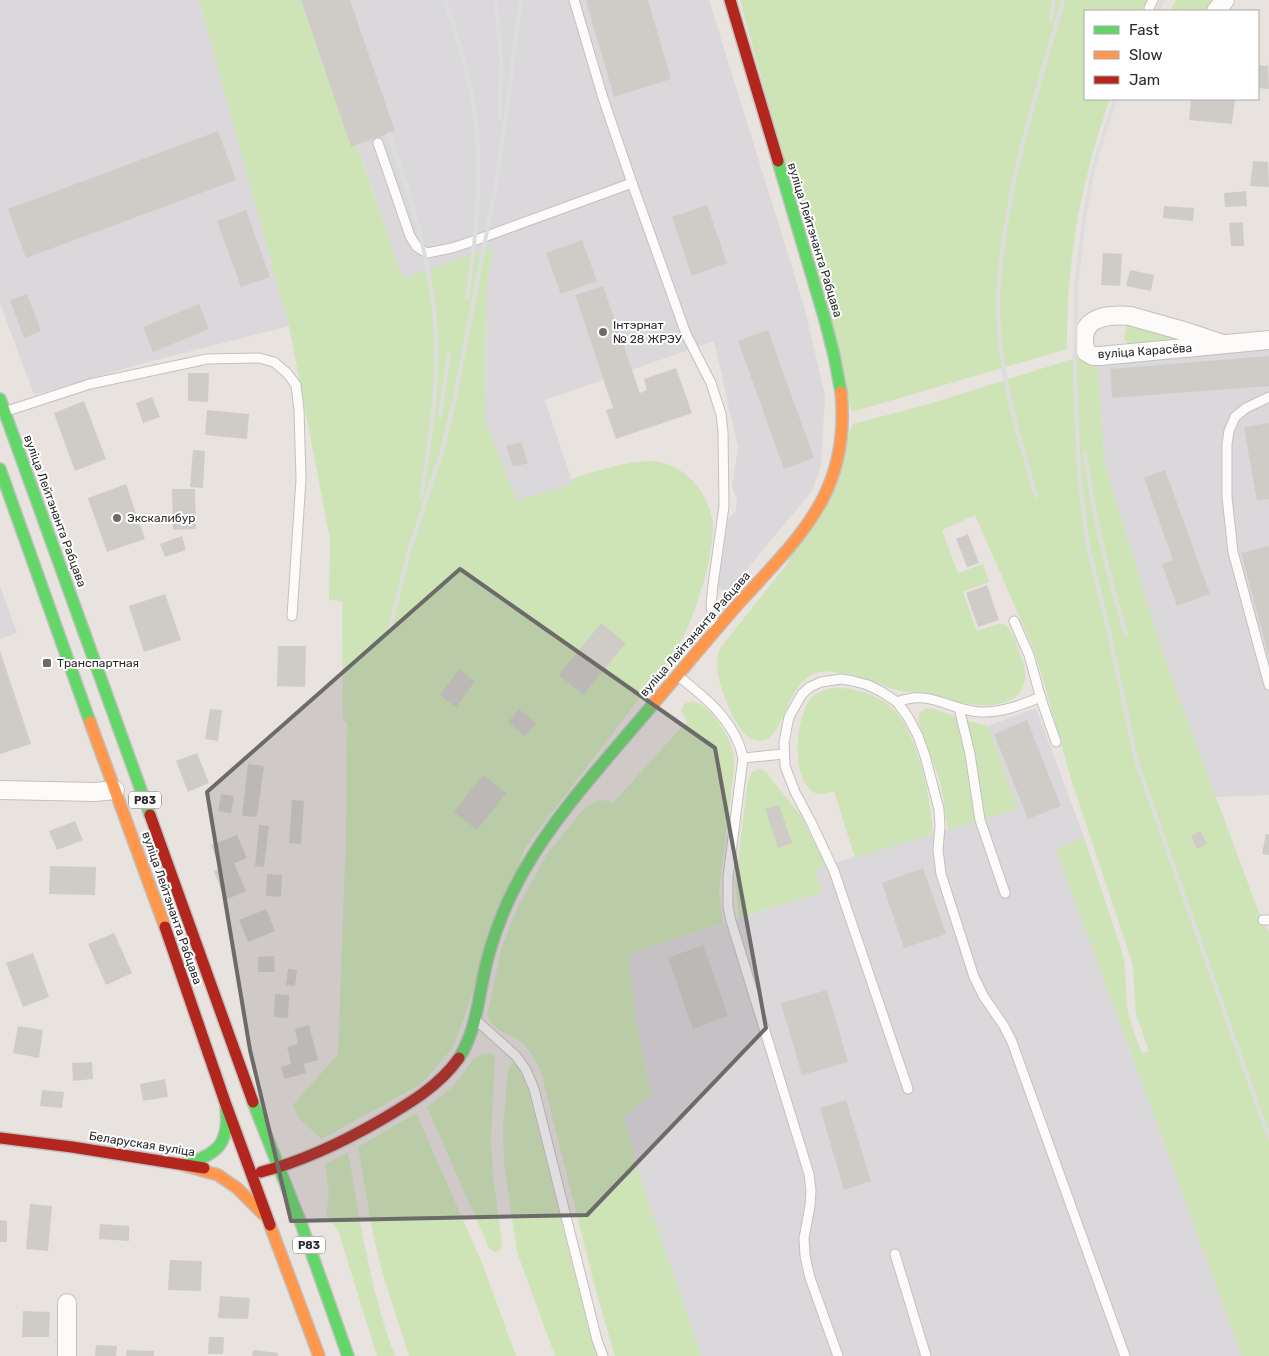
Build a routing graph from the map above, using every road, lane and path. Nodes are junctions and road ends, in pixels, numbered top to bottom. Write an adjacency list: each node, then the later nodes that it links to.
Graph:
1 (574, 0): 6 (lane)
2 (730, 0): 15 (main road, вуліца Лейтэнанта Рабцава)
3 (1225, 0): 4 (street)
4 (1217, 10)
5 (378, 142): 6 (lane)
6 (632, 183): 15 (lane)
7 (1269, 340): 8 (street, вуліца Карасёва)
8 (1224, 344): 8 (street, вуліца Карасёва)
9 (1269, 397): 17 (lane)
10 (0, 399): 11 (main road, вуліца Лейтэнанта Рабцава / Р83)
11 (5, 412): 13 (lane); 32 (main road, вуліца Лейтэнанта Рабцава / Р83)
12 (0, 469): 25 (main road, вуліца Лейтэнанта Рабцава / Р83)
13 (292, 616)
14 (1014, 621): 18 (lane)
15 (715, 632): 16 (main road, вуліца Лейтэнанта Рабцава)
16 (677, 675): 23 (lane); 27 (main road, вуліца Лейтэнанта Рабцава)
17 (1269, 685)
18 (1040, 698): 20 (lane); 21 (lane)
19 (897, 702): 20 (lane); 22 (lane); 43 (lane)
20 (960, 708): 26 (lane)
21 (1056, 742)
22 (784, 754): 23 (lane); 28 (lane)
23 (743, 758): 41 (lane)
24 (0, 790): 25 (street)
25 (115, 790): 29 (main road, вуліца Лейтэнанта Рабцава / Р83)
26 (1005, 893)
27 (475, 1019): 32 (main road, вуліца Лейтэнанта Рабцава); 40 (lane)
28 (908, 1089)
29 (225, 1102): 31 (main road); 33 (main road, вуліца Лейтэнанта Рабцава / Р83)
30 (0, 1138): 31 (main road, Беларуская вуліца)
31 (183, 1165): 33 (main road, Беларуская вуліца); 34 (main road)
32 (280, 1168): 33 (main road, Беларуская вуліца); 39 (main road, вуліца Лейтэнанта Рабцава / Р83)
33 (242, 1172): 34 (main road, вуліца Лейтэнанта Рабцава / Р83)
34 (270, 1222): 38 (main road, вуліца Лейтэнанта Рабцава / Р83)
35 (895, 1254): 42 (lane)
36 (66, 1304): 37 (street)
37 (67, 1356)
38 (319, 1356)
39 (348, 1356)
40 (603, 1356)
41 (838, 1356)
42 (926, 1356)
43 (1125, 1356)

